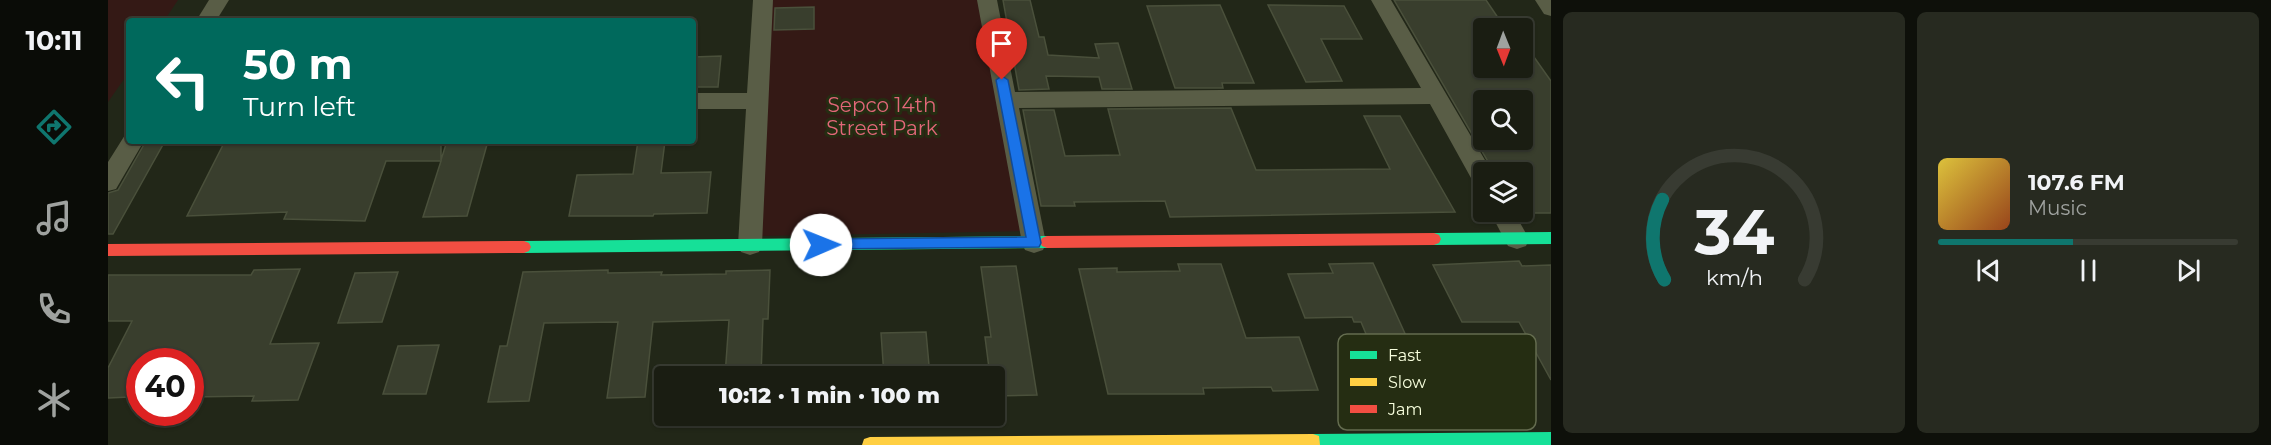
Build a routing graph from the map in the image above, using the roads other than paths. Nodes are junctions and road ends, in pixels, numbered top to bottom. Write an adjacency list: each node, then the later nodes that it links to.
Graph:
1 (219, 0): 7 (street)
2 (764, 0): 11 (street)
3 (987, 0): 9 (street)
4 (1381, 0): 8 (street)
5 (1545, 0): 6 (street)
6 (1551, 9)
7 (208, 18)
8 (1436, 96): 9 (street); 13 (street)
9 (1006, 100): 18 (street)
10 (696, 101): 11 (street)
11 (758, 101): 19 (street)
12 (131, 144): 14 (street)
13 (1474, 162)
14 (108, 182)
15 (1508, 222): 17 (street)
16 (1551, 238): 17 (street)
17 (1517, 239): 18 (street)
18 (1034, 243): 19 (street)
19 (750, 245): 20 (street)
20 (108, 250)
21 (1551, 440): 22 (street)
22 (1326, 443): 23 (street)
23 (870, 445)

